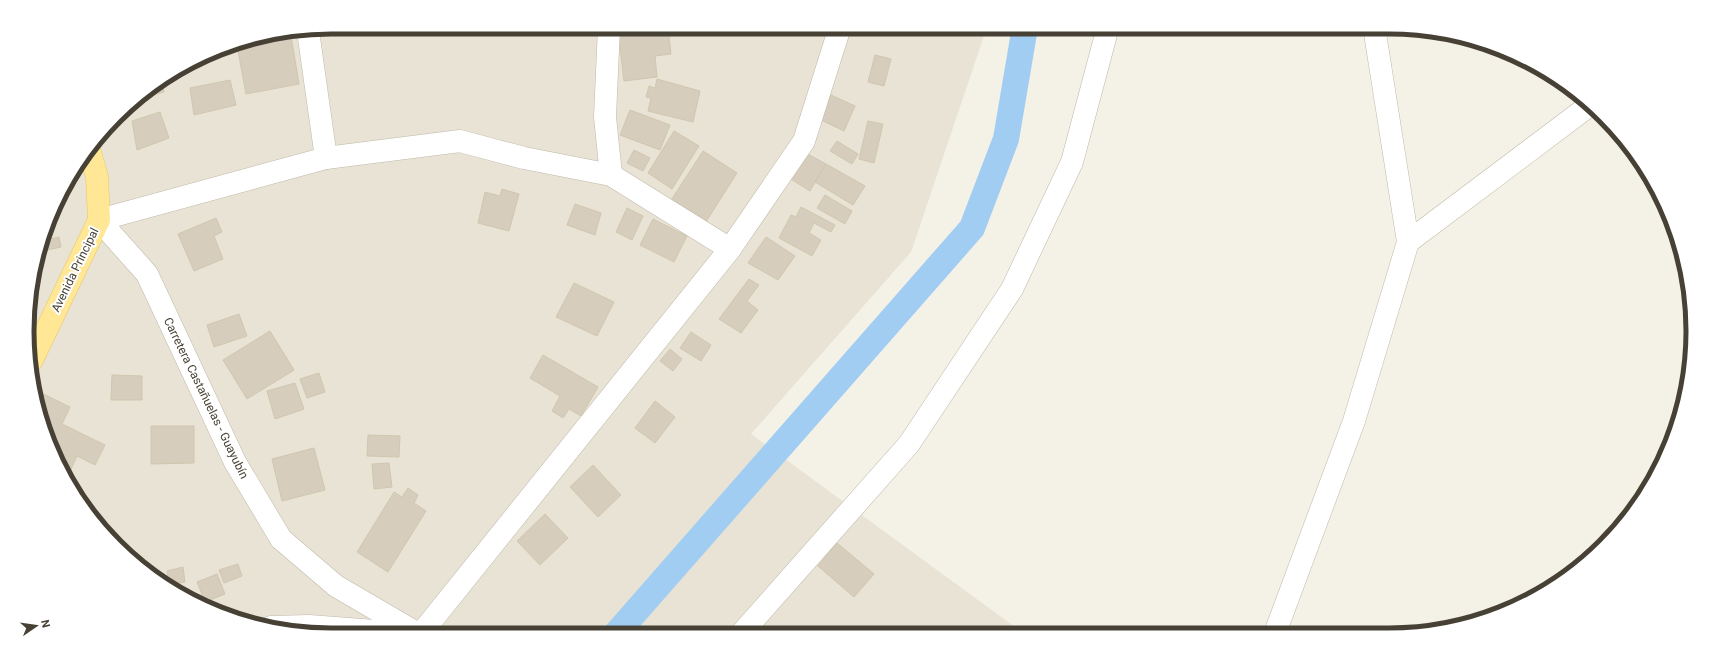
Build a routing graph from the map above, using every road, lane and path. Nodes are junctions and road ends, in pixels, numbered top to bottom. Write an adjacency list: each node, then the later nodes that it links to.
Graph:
1 (609, 34): 9 (street)
2 (838, 34): 12 (street)
3 (1106, 34): 18 (street)
4 (1375, 34): 11 (street)
5 (309, 35): 8 (street)
6 (1585, 108): 11 (street)
7 (91, 156): 10 (main road, Avenida Principal)
8 (326, 158): 9 (street); 10 (street)
9 (611, 175): 12 (street)
10 (99, 220): 13 (main road, Avenida Principal); 16 (street, Carretera Castañuelas - Guayubín)
11 (1408, 242): 19 (street)
12 (730, 249): 17 (street)
13 (35, 353)
14 (303, 626): 15 (street)
15 (334, 628)
16 (408, 628)
17 (426, 628)
18 (746, 628)
19 (1277, 628)

